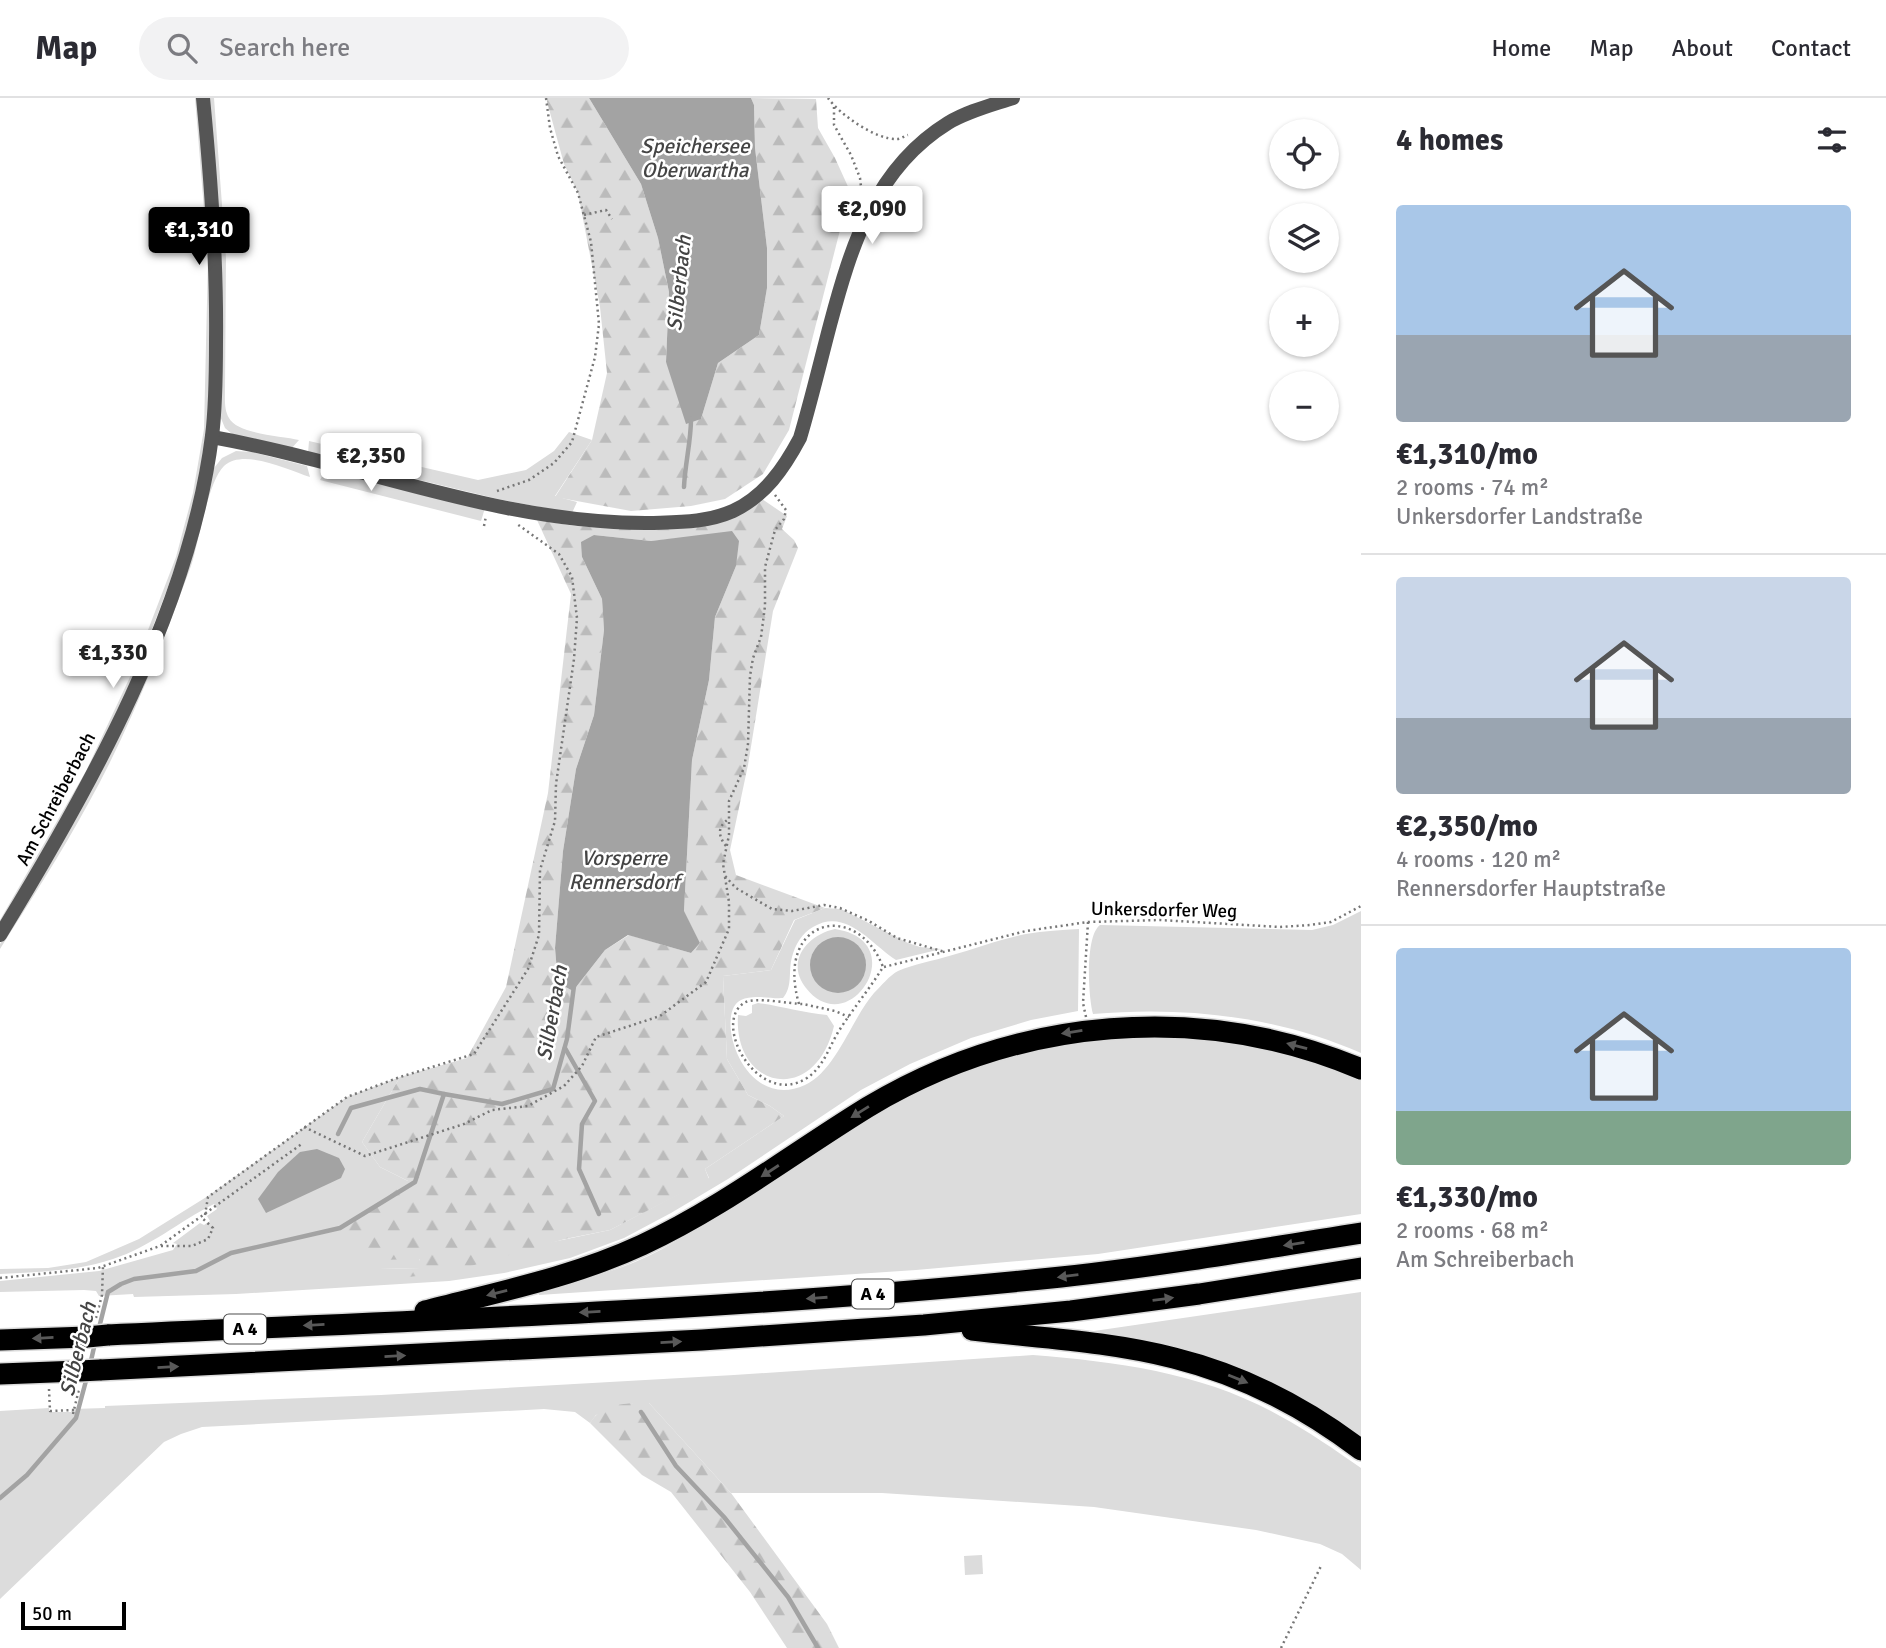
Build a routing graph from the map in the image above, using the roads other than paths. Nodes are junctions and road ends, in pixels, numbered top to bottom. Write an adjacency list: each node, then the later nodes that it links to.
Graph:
1 (203, 98): 3 (street, Am Schreiberbach)
2 (1013, 98): 3 (street)
3 (212, 437): 4 (street, Am Schreiberbach)
4 (0, 935)
5 (1361, 1069): 8 (highway, one-way to 8)
6 (1361, 1233): 8 (highway, A 4, one-way to 8)
7 (1361, 1268): 9 (highway, A 4, one-way to 7)
8 (382, 1322): 10 (highway, A 4, one-way to 10)
9 (925, 1325): 11 (highway, A 4, one-way to 9); 12 (highway, one-way to 12)
10 (0, 1340)
11 (0, 1374)
12 (1361, 1450)

